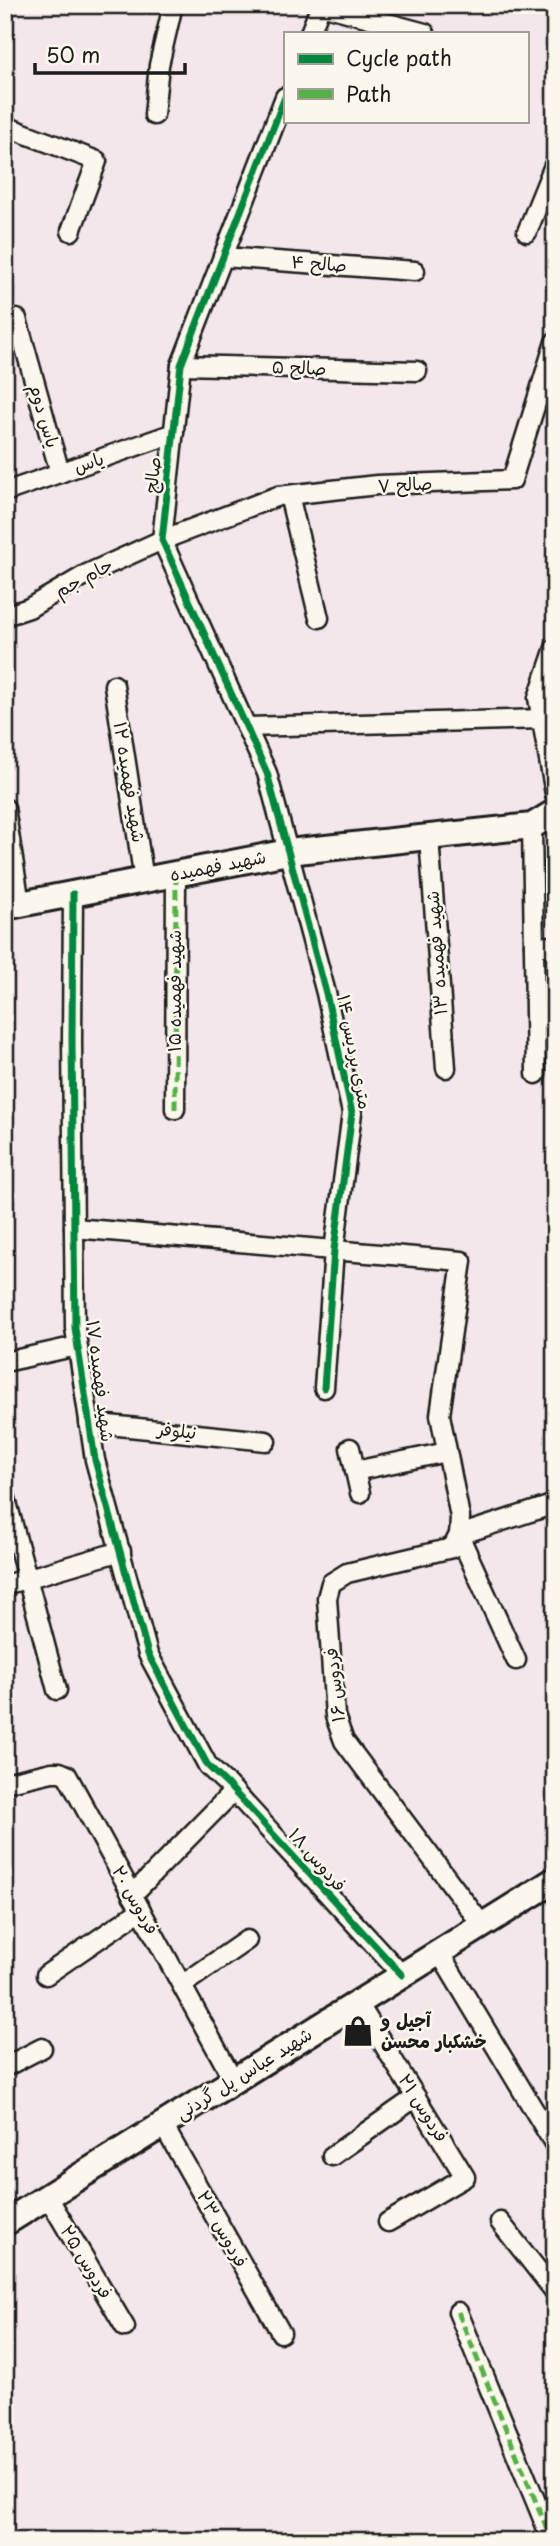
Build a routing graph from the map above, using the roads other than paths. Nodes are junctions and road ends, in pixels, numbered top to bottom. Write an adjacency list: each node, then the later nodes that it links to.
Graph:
1 (173, 5): 6 (street)
2 (321, 5): 3 (street); 4 (street)
3 (310, 32)
4 (421, 32)
5 (284, 100): 11 (street, صالح)
6 (154, 115)
7 (5, 126): 9 (street)
8 (554, 163): 10 (street)
9 (71, 231)
10 (527, 232)
11 (223, 257): 12 (street, صالح ۴); 15 (street, صالح)
12 (415, 271)
13 (17, 318): 18 (street, یاس دوم)
14 (555, 342): 20 (street, صالح ۷)
15 (181, 365): 16 (street, صالح ۵); 17 (street, صالح)
16 (417, 371)
17 (174, 433): 18 (street, یاس); 21 (street, صالح)
18 (60, 473): 19 (street, یاس)
19 (5, 492)
20 (289, 495): 21 (street, صالح ۷); 23 (street)
21 (163, 540): 22 (street, جام جم); 27 (street, صالح)
22 (5, 615)
23 (319, 618)
24 (555, 648): 26 (street)
25 (114, 685): 35 (street, شهید فهمیده ۱۲)
26 (542, 719): 27 (street); 28 (street)
27 (246, 727): 33 (street, صالح)
28 (555, 794)
29 (5, 808): 37 (street)
30 (555, 812): 31 (street, شهید فهمیده)
31 (532, 826): 32 (street, شهید فهمیده); 38 (street)
32 (429, 837): 33 (street, شهید فهمیده); 40 (street, شهید فهمیده ۱۳)
33 (288, 852): 34 (street, شهید فهمیده); 44 (street, ۱۴ متری پردیس)
34 (176, 874): 35 (street, شهید فهمیده); 42 (street, شهید فهمیده ۱۵)
35 (144, 880): 36 (street, شهید فهمیده)
36 (74, 894): 37 (street, شهید فهمیده); 43 (street, شهید فهمیده ۱۷)
37 (13, 906)
38 (534, 945): 39 (street); 41 (street)
39 (555, 947)
40 (446, 1069)
41 (536, 1074)
42 (175, 1109)
43 (74, 1228): 44 (street); 45 (street, شهید فهمیده ۱۷)
44 (334, 1250): 47 (street, ۱۴ متری پردیس); 51 (street)
45 (77, 1346): 46 (street); 48 (street, شهید فهمیده ۱۷)
46 (5, 1362)
47 (324, 1388)
48 (89, 1423): 49 (street, نیلوفر); 57 (street, شهید فهمیده ۱۷)
49 (266, 1441)
50 (350, 1448): 52 (street)
51 (447, 1452): 52 (street); 56 (street)
52 (355, 1471): 53 (street)
53 (360, 1493)
54 (5, 1495): 58 (street)
55 (555, 1504): 56 (street, فردوس ۱۶)
56 (459, 1535): 60 (street); 67 (street, فردوس ۱۶)
57 (121, 1551): 58 (street); 62 (street, شهید فهمیده ۱۷)
58 (28, 1578): 59 (street); 61 (street)
59 (5, 1585)
60 (516, 1660)
61 (57, 1690)
62 (208, 1766): 64 (street, فردوس ۱۸)
63 (5, 1783): 66 (street, فردوس ۲۰)
64 (234, 1791): 66 (street); 71 (street, فردوس ۱۸)
65 (552, 1889): 67 (street, شهید عباس پل گردنی)
66 (137, 1902): 70 (street); 72 (street, فردوس ۲۰)
67 (482, 1925): 69 (street, شهید عباس پل گردنی)
68 (247, 1940): 72 (street)
69 (439, 1952): 71 (street, شهید عباس پل گردنی); 79 (street)
70 (46, 1975)
71 (402, 1975): 73 (street, شهید عباس پل گردنی)
72 (182, 1985): 76 (street, فردوس ۲۰)
73 (358, 2003): 76 (street, شهید عباس پل گردنی); 77 (street, فردوس ۲۱)
74 (42, 2048): 75 (street)
75 (5, 2067)
76 (234, 2081): 78 (street, شهید عباس پل گردنی)
77 (416, 2097): 80 (street); 82 (street, فردوس ۲۱)
78 (163, 2125): 81 (street, شهید عباس پل گردنی); 88 (street, فردوس ۲۳)
79 (555, 2145)
80 (332, 2156)
81 (48, 2197): 84 (street, شهید عباس پل گردنی); 87 (street, فردوس ۲۵)
82 (388, 2222)
83 (500, 2222): 85 (street)
84 (5, 2223)
85 (555, 2292)
86 (458, 2312): 89 (street)
87 (125, 2327)
88 (281, 2333)
89 (552, 2541)

